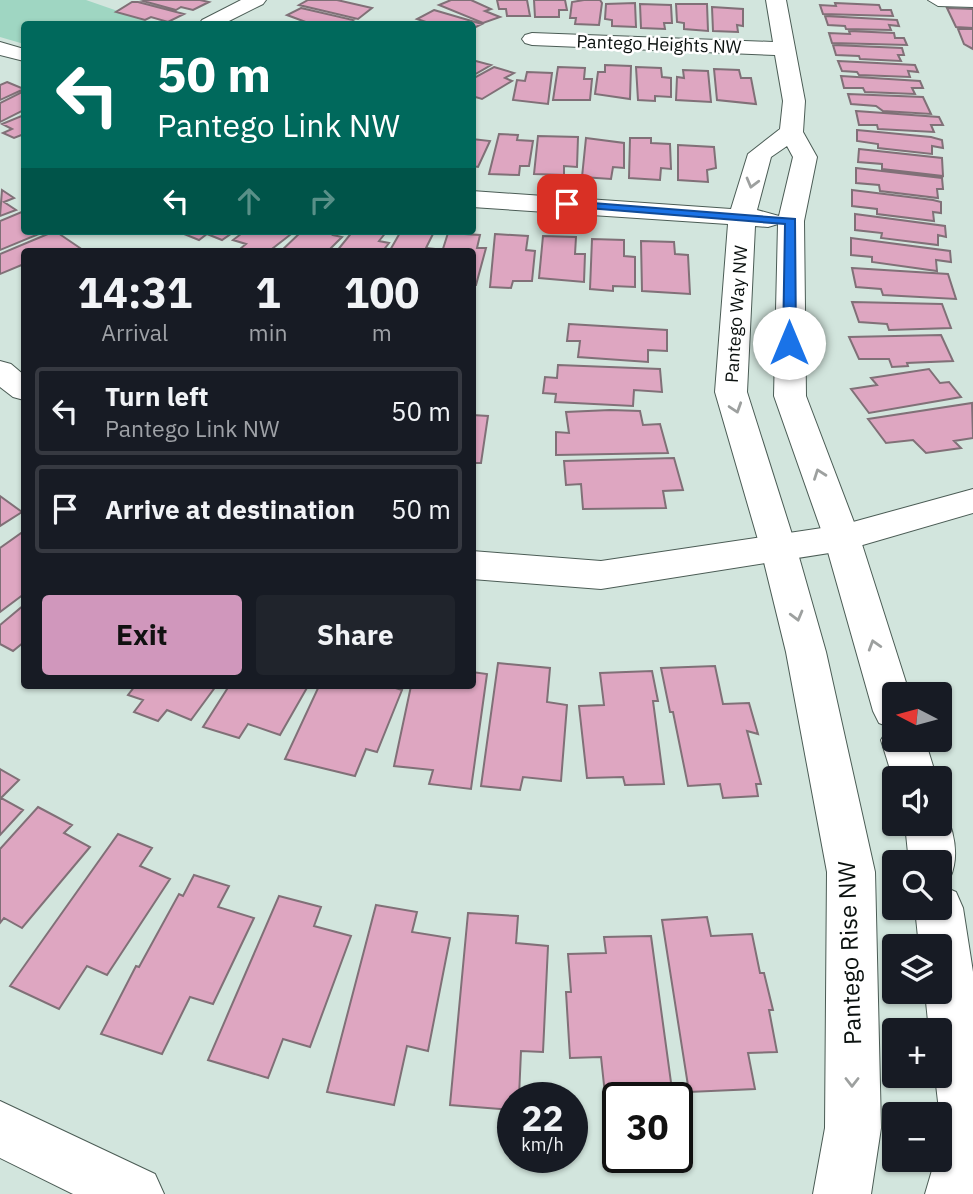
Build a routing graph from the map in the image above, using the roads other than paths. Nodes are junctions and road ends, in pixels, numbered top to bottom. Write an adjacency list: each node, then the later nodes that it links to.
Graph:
1 (256, 0): 5 (street)
2 (776, 0): 8 (street)
3 (938, 0): 4 (street)
4 (973, 1)
5 (215, 21)
6 (533, 39): 8 (street, Pantego Heights NW)
7 (0, 48): 9 (street)
8 (785, 49): 10 (street)
9 (21, 54)
10 (791, 132): 12 (street, Pantego Way NW, one-way to 12); 13 (street)
11 (476, 199): 12 (street)
12 (743, 216): 13 (street); 18 (street, Pantego Way NW, one-way to 18)
13 (791, 221): 17 (street, one-way to 13)
14 (0, 370): 15 (street)
15 (21, 388)
16 (973, 501): 17 (street)
17 (842, 538): 18 (street); 20 (street, one-way to 17)
18 (779, 550): 19 (street); 24 (street, Pantego Rise NW, one-way to 24)
19 (476, 565)
20 (886, 682)
21 (942, 920): 25 (street)
22 (0, 1129): 23 (street)
23 (135, 1194)
24 (842, 1194)
25 (954, 1194)

